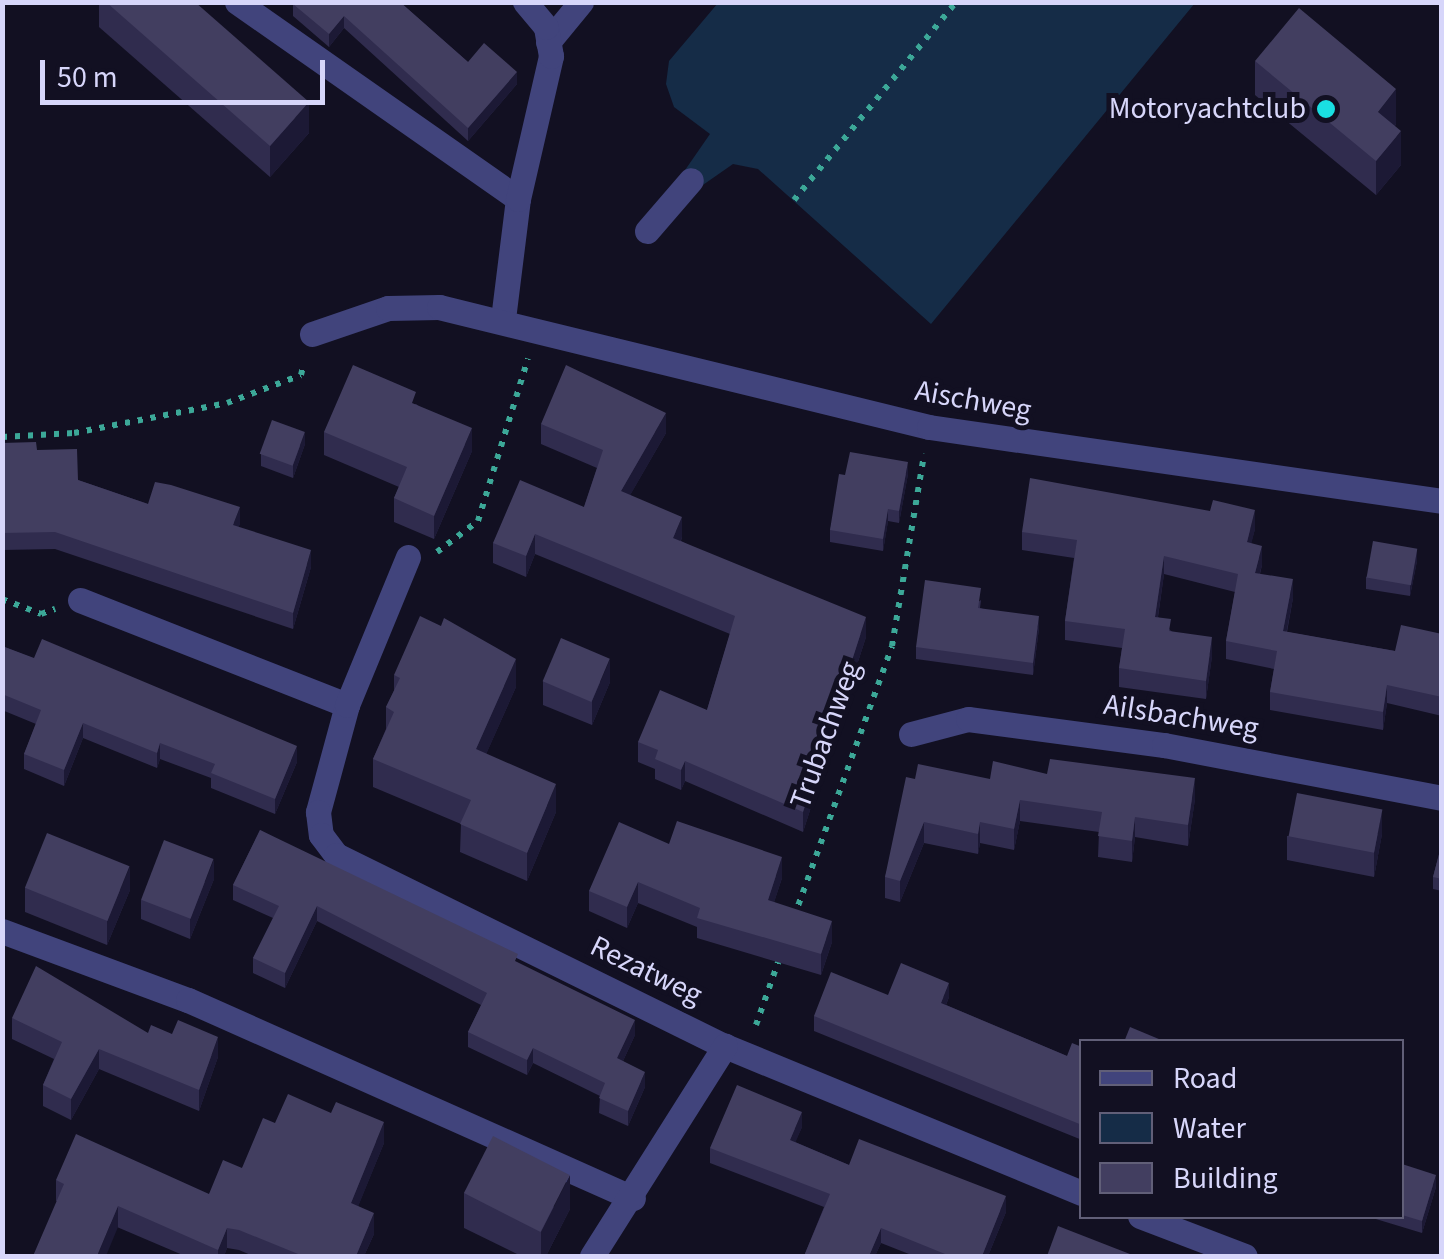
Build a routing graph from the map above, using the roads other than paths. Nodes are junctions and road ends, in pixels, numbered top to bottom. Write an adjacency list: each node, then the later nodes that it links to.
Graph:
1 (237, 2): 6 (street)
2 (525, 2): 4 (street)
3 (581, 2): 4 (street)
4 (548, 42): 6 (street)
5 (691, 180): 7 (street)
6 (518, 200): 8 (street)
7 (646, 231)
8 (503, 320): 9 (street, Aischweg); 10 (street, Aischweg)
9 (312, 334)
10 (1442, 502)
11 (408, 556): 13 (street, Rezatweg)
12 (80, 600): 13 (street)
13 (347, 705): 17 (street, Rezatweg)
14 (911, 734): 15 (street, Ailsbachweg)
15 (1442, 798)
16 (2, 930): 19 (street)
17 (735, 1050): 18 (street, Rezatweg); 19 (street)
18 (1079, 1192)
19 (632, 1198): 21 (street)
20 (1148, 1219): 22 (street)
21 (592, 1256)
22 (1245, 1256)

